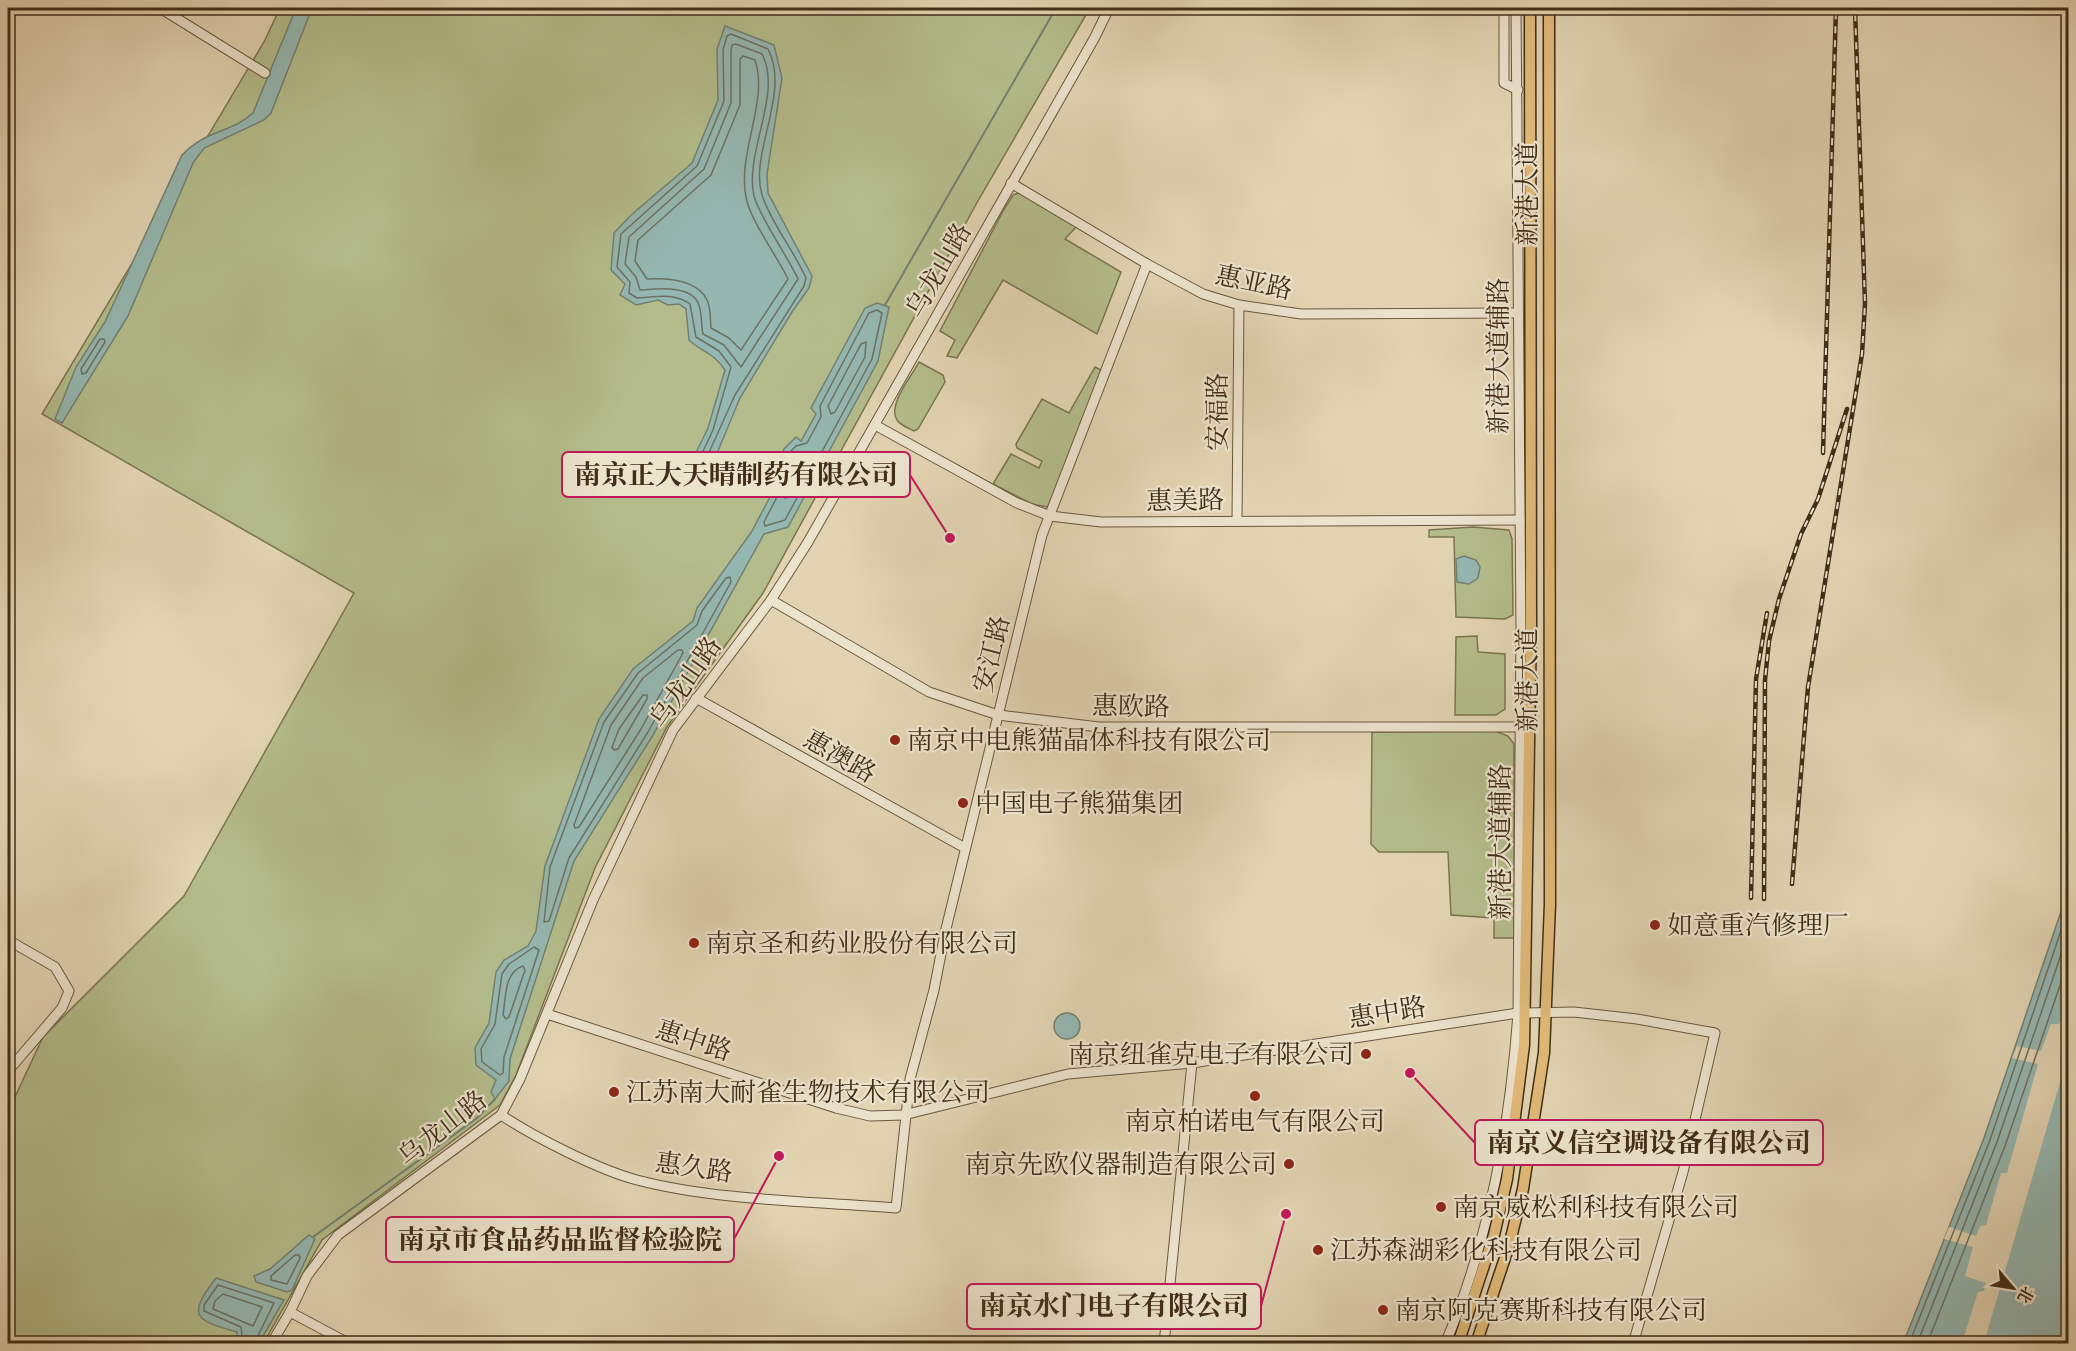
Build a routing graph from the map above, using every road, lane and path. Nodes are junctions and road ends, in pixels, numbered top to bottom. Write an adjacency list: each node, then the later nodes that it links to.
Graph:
1 (160, 8): 7 (street)
2 (1109, 8): 9 (street, 乌龙山路)
3 (1504, 8): 8 (street)
4 (1516, 8): 8 (street, 新港大道辅路)
5 (1530, 8): 23 (main road, 新港大道)
6 (1549, 8): 24 (main road, 新港大道)
7 (265, 73)
8 (1518, 90): 12 (street, 新港大道辅路)
9 (1011, 183): 10 (street, 惠亚路); 13 (street, 乌龙山路)
10 (1147, 264): 11 (street, 惠亚路); 14 (street, 安江路)
11 (1239, 305): 12 (street, 惠亚路); 15 (street, 安福路)
12 (1518, 313): 16 (street, 新港大道辅路)
13 (874, 425): 14 (street, 惠美路); 17 (street, 乌龙山路)
14 (1050, 516): 15 (street, 惠美路); 19 (street, 安江路)
15 (1238, 520): 16 (street, 惠美路)
16 (1520, 520): 20 (street, 新港大道辅路)
17 (771, 600): 18 (street, 乌龙山路); 19 (street, 惠欧路)
18 (696, 698): 21 (street, 惠澳路); 25 (street, 乌龙山路)
19 (998, 715): 20 (street, 惠欧路); 21 (street, 安江路)
20 (1521, 727): 23 (street, 新港大道辅路)
21 (965, 848): 29 (street, 安江路)
22 (8, 940): 27 (street)
23 (1521, 1013): 24 (street, 惠中路); 26 (street, 惠中路); 35 (street, 新港大道辅路); 36 (main road, 新港大道)
24 (1545, 1013): 37 (main road, 新港大道); 38 (street, 惠中路)
25 (547, 1014): 28 (street, 乌龙山路); 29 (street, 惠中路)
26 (1192, 1062): 29 (street, 惠中路); 34 (street)
27 (8, 1071)
28 (501, 1115): 30 (street, 惠久路); 31 (street, 乌龙山路)
29 (904, 1116): 30 (street, 安江路)
30 (896, 1208)
31 (290, 1312): 32 (street, 乌龙山路); 33 (street)
32 (271, 1344)
33 (350, 1344)
34 (1164, 1344)
35 (1445, 1344)
36 (1458, 1344)
37 (1476, 1344)
38 (1633, 1344)

